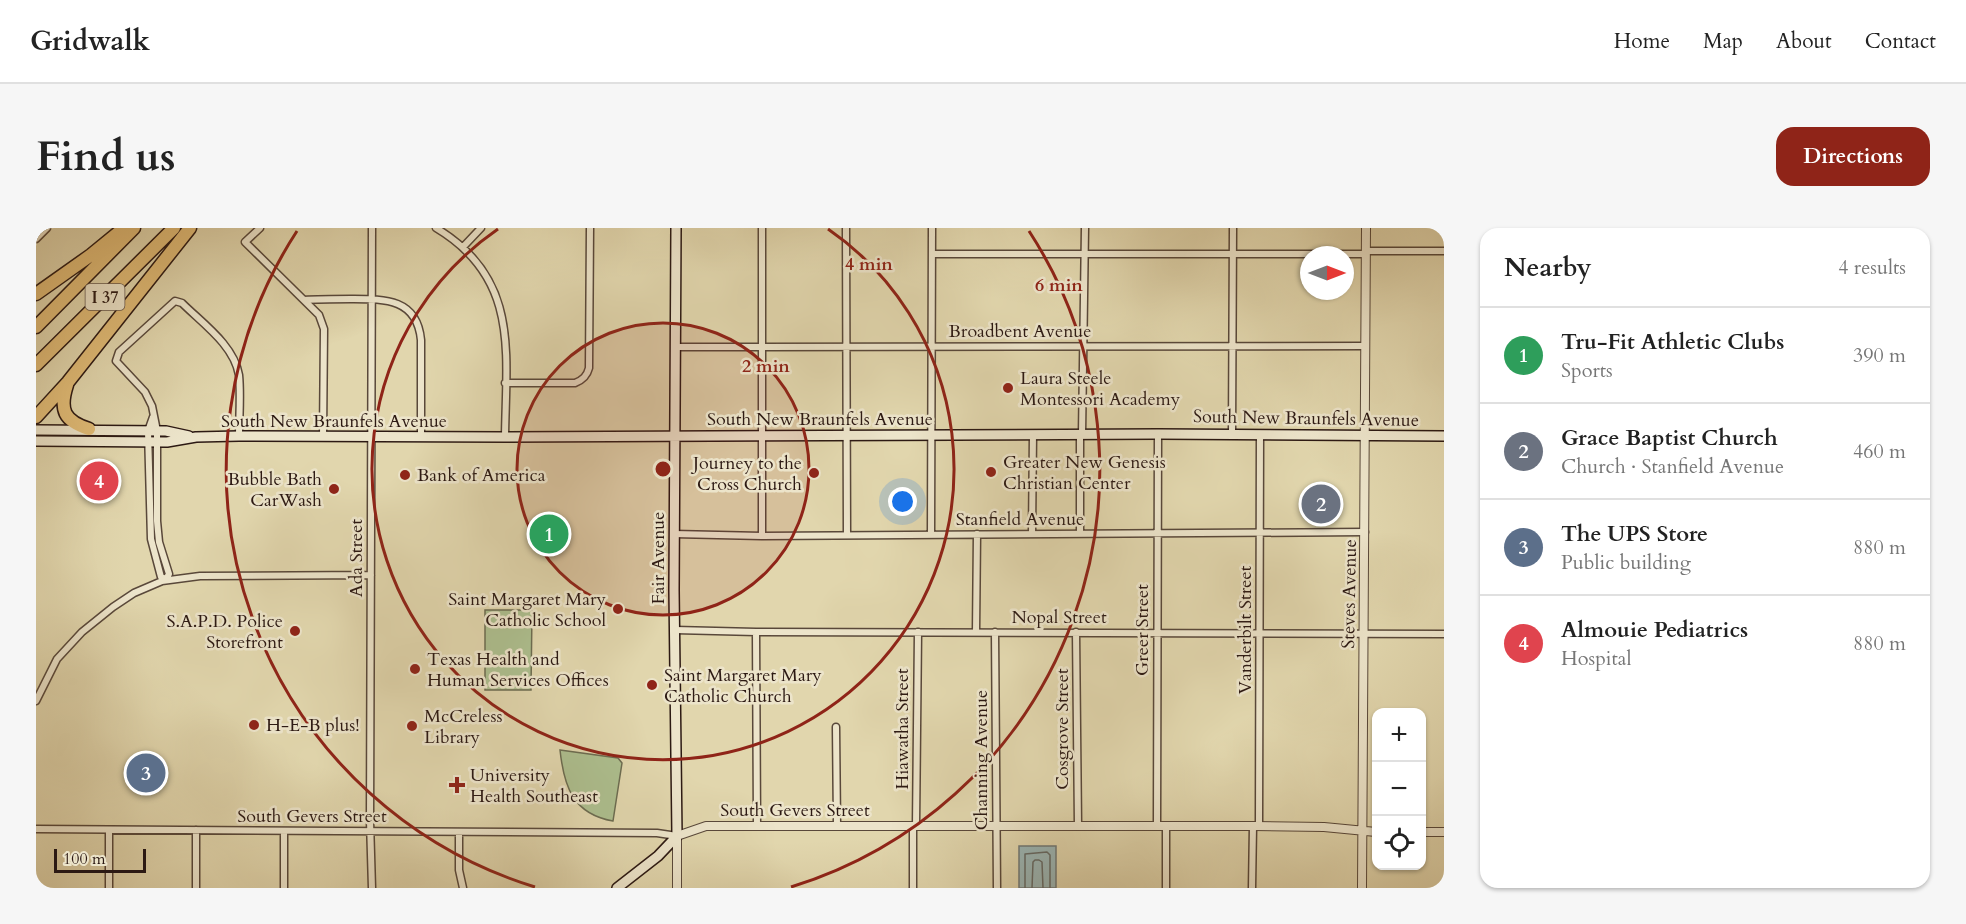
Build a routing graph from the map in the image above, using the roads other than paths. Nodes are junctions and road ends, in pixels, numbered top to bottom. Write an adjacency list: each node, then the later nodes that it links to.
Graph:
1 (47, 228): 18 (street)
2 (124, 228): 25 (highway)
3 (135, 228): 28 (highway, I 37)
4 (174, 228): 36 (highway, I 37)
5 (190, 228): 37 (highway)
6 (260, 228): 27 (street)
7 (372, 228): 26 (street, Ada Street)
8 (436, 228): 19 (street)
9 (481, 228): 19 (street)
10 (590, 228): 38 (street)
11 (676, 228): 32 (main road, Fair Avenue)
12 (762, 228): 33 (street)
13 (846, 228): 34 (street)
14 (932, 228): 22 (street)
15 (1085, 228): 23 (street)
16 (1233, 228): 24 (street)
17 (1366, 228): 21 (street, Steves Avenue)
18 (36, 239)
19 (463, 247): 38 (street)
20 (1444, 251): 21 (street)
21 (1366, 252): 24 (street); 31 (street, Steves Avenue)
22 (932, 254): 23 (street); 35 (street)
23 (1085, 254): 24 (street); 29 (street)
24 (1233, 254): 30 (street)
25 (36, 294)
26 (372, 299): 27 (street); 57 (street, Ada Street); 58 (street)
27 (304, 300): 56 (street)
28 (36, 327)
29 (1083, 346): 30 (street, Broadbent Avenue); 35 (street, Broadbent Avenue); 44 (street)
30 (1231, 346): 31 (street, Broadbent Avenue); 46 (street)
31 (1365, 346): 53 (street, Steves Avenue)
32 (676, 347): 33 (street, Broadbent Avenue); 51 (main road, Fair Avenue)
33 (762, 347): 34 (street, Broadbent Avenue); 48 (street)
34 (846, 347): 35 (street, Broadbent Avenue); 52 (street)
35 (932, 347): 49 (street)
36 (36, 365)
37 (68, 382): 39 (highway); 40 (highway)
38 (506, 383): 59 (street)
39 (36, 417)
40 (89, 429): 41 (main road, South New Braunfels Avenue); 42 (main road, South New Braunfels Avenue)
41 (36, 430)
42 (153, 431): 50 (street); 55 (main road, South New Braunfels Avenue); 61 (street)
43 (1033, 434): 44 (main road, South New Braunfels Avenue); 49 (main road, South New Braunfels Avenue); 67 (street)
44 (1081, 434): 45 (main road, South New Braunfels Avenue); 68 (street)
45 (1158, 434): 46 (main road, South New Braunfels Avenue); 63 (street, Greer Street)
46 (1232, 434): 47 (main road, South New Braunfels Avenue)
47 (1260, 434): 53 (main road, South New Braunfels Avenue); 64 (street, Vanderbilt Street)
48 (762, 435): 51 (main road, South New Braunfels Avenue); 52 (main road, South New Braunfels Avenue); 71 (street)
49 (931, 435): 52 (main road, South New Braunfels Avenue); 70 (street)
50 (239, 436): 55 (main road, South New Braunfels Avenue); 56 (main road, South New Braunfels Avenue)
51 (675, 436): 59 (main road, South New Braunfels Avenue); 65 (main road, Fair Avenue)
52 (847, 436): 69 (street)
53 (1365, 436): 54 (main road, South New Braunfels Avenue); 62 (street, Steves Avenue)
54 (1444, 436)
55 (196, 437): 61 (main road, South New Braunfels Avenue)
56 (323, 437): 57 (main road, South New Braunfels Avenue)
57 (372, 437): 58 (main road, South New Braunfels Avenue); 72 (street, Ada Street)
58 (421, 437): 59 (main road, South New Braunfels Avenue)
59 (505, 437)
60 (36, 441): 61 (main road, South New Braunfels Avenue)
61 (153, 441): 73 (street)
62 (1365, 532): 64 (street, Stanfield Avenue); 82 (street, Steves Avenue)
63 (1157, 533): 64 (street, Stanfield Avenue); 68 (street, Stanfield Avenue); 81 (street, Greer Street)
64 (1260, 533): 80 (street, Vanderbilt Street)
65 (674, 534): 71 (street, Stanfield Avenue); 74 (main road, Fair Avenue)
66 (977, 534): 67 (street, Stanfield Avenue); 70 (street, Stanfield Avenue); 77 (street)
67 (1032, 534): 68 (street, Stanfield Avenue)
68 (1080, 534)
69 (846, 535): 70 (street, Stanfield Avenue); 71 (street, Stanfield Avenue)
70 (931, 535)
71 (762, 536)
72 (371, 575): 73 (street); 98 (street, Ada Street)
73 (166, 579): 84 (street)
74 (675, 630): 75 (street, Nopal Street); 103 (main road, Fair Avenue)
75 (756, 632): 76 (street, Nopal Street); 86 (street)
76 (918, 632): 77 (street, Nopal Street); 88 (street, Hiawatha Street)
77 (976, 632): 78 (street, Nopal Street)
78 (995, 632): 79 (street, Nopal Street); 89 (street, Channing Avenue)
79 (1076, 632): 81 (street, Nopal Street); 90 (street, Cosgrove Street)
80 (1260, 632): 81 (street, Nopal Street); 82 (street, Nopal Street); 92 (street, Vanderbilt Street)
81 (1157, 633): 91 (street, Greer Street)
82 (1364, 633): 83 (street, Nopal Street); 97 (street, Steves Avenue)
83 (1444, 634)
84 (36, 700)
85 (836, 727): 87 (street)
86 (757, 825): 87 (street, South Gevers Street); 103 (street, South Gevers Street)
87 (837, 825): 88 (street, South Gevers Street)
88 (915, 826): 89 (street, South Gevers Street); 111 (street, Hiawatha Street)
89 (996, 826): 90 (street, South Gevers Street); 112 (street, Channing Avenue)
90 (1078, 826): 91 (street, South Gevers Street)
91 (1162, 826): 92 (street, South Gevers Street); 113 (street, Greer Street)
92 (1256, 826): 97 (street, South Gevers Street); 114 (street, Vanderbilt Street)
93 (36, 830): 94 (street, South Gevers Street)
94 (109, 830): 95 (street, South Gevers Street); 104 (street)
95 (196, 830): 96 (street, South Gevers Street); 105 (street)
96 (284, 831): 98 (street, South Gevers Street); 106 (street)
97 (1362, 831): 100 (street, South Gevers Street); 115 (street, Steves Avenue)
98 (370, 832): 99 (street, South Gevers Street); 107 (street, Ada Street)
99 (459, 832): 103 (street, South Gevers Street); 108 (street)
100 (1372, 832)
101 (1426, 832): 102 (street)
102 (1444, 832)
103 (677, 836): 109 (main road); 110 (street, Fair Avenue)
104 (109, 888)
105 (196, 888)
106 (284, 888)
107 (372, 888)
108 (463, 888)
109 (617, 888)
110 (676, 888)
111 (913, 888)
112 (997, 888)
113 (1166, 888)
114 (1252, 888)
115 (1362, 888)

